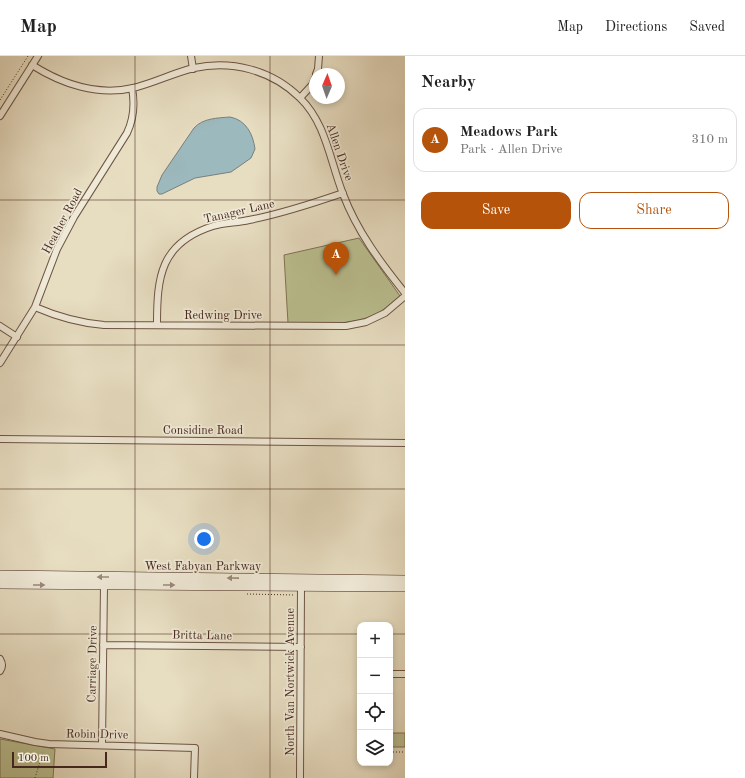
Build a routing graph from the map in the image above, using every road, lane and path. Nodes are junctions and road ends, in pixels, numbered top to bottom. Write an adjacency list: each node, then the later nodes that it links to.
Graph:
1 (28, 56): 11 (path)
2 (38, 56): 5 (street)
3 (191, 56): 6 (street)
4 (319, 56): 7 (street)
5 (32, 65): 8 (street, Allen Drive); 12 (street)
6 (193, 68): 8 (street, Allen Drive); 10 (street, Allen Drive)
7 (318, 68)
8 (132, 88): 15 (street, Heather Road)
9 (309, 88): 10 (street)
10 (300, 98): 13 (street, Allen Drive)
11 (0, 100)
12 (0, 116)
13 (342, 193): 14 (street, Allen Drive); 16 (street, Tanager Lane)
14 (405, 295): 16 (street, Redwing Drive)
15 (35, 308): 16 (street, Redwing Drive); 18 (street, Heather Road)
16 (157, 325)
17 (0, 326): 18 (street)
18 (16, 337): 19 (street, Heather Road)
19 (0, 363)
20 (0, 439): 21 (street, Considine Road)
21 (405, 443)
22 (0, 575): 23 (main road, West Fabyan Parkway, one-way to 22)
23 (405, 580)
24 (0, 584): 25 (main road, West Fabyan Parkway, one-way to 25)
25 (104, 585): 26 (main road, West Fabyan Parkway, one-way to 26); 28 (street, Carriage Drive)
26 (301, 586): 27 (main road, West Fabyan Parkway); 29 (street, North Van Nortwick Avenue)
27 (405, 587)
28 (103, 645): 29 (street, Britta Lane); 35 (street, Carriage Drive)
29 (301, 647): 41 (street, North Van Nortwick Avenue)
30 (0, 659): 31 (street)
31 (0, 671)
32 (393, 674): 33 (street)
33 (405, 674)
34 (0, 734): 35 (street, Robin Drive)
35 (102, 744): 40 (street, Robin Drive)
36 (43, 752): 39 (path)
37 (393, 752): 38 (path)
38 (405, 752)
39 (35, 778)
40 (194, 778)
41 (300, 778)

